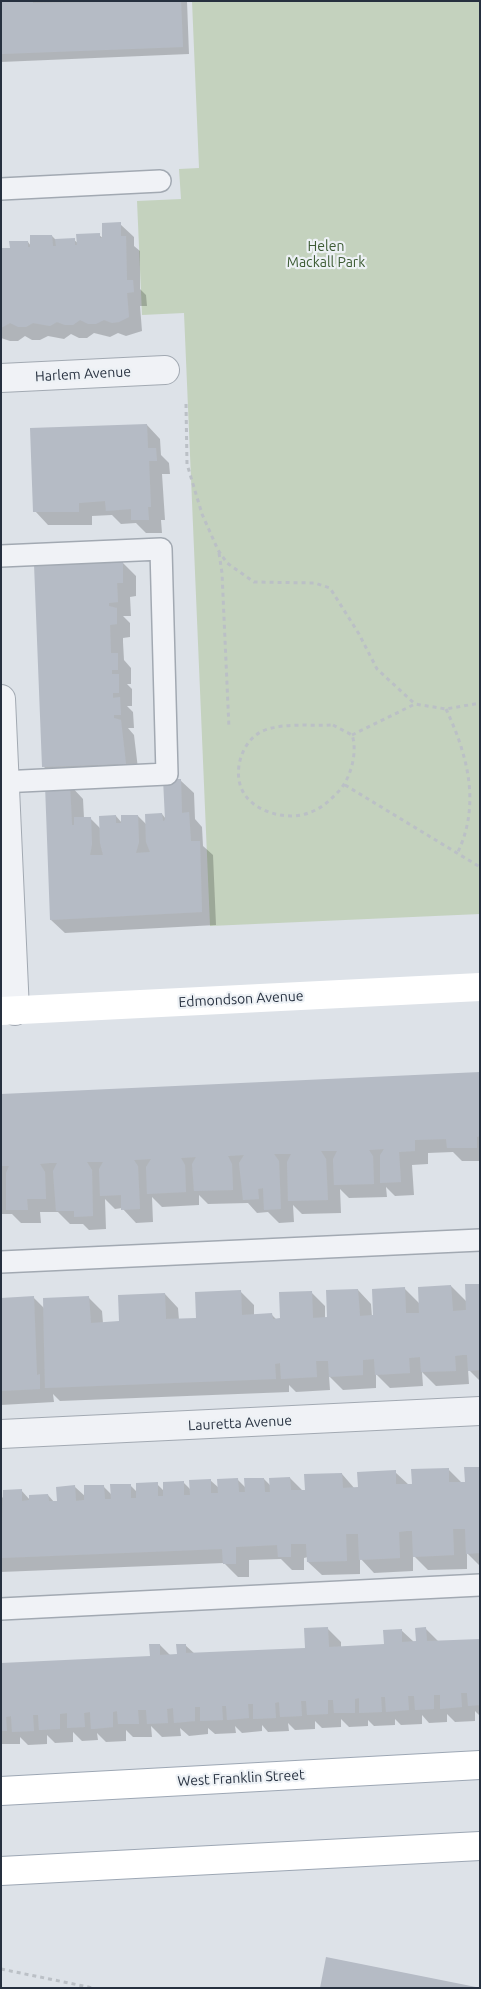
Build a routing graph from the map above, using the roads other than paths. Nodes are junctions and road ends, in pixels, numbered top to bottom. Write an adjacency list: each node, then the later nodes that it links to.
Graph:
1 (160, 181): 2 (lane)
2 (1, 189)
3 (165, 370): 4 (street, Harlem Avenue)
4 (1, 378)
5 (1, 556): 7 (lane)
6 (1, 699): 7 (street)
7 (3, 782): 9 (street)
8 (480, 987): 9 (main road, Edmondson Avenue)
9 (8, 1011)
10 (480, 1240): 11 (lane)
11 (1, 1262)
12 (480, 1411): 13 (street, Lauretta Avenue)
13 (1, 1434)
14 (480, 1585): 15 (lane)
15 (1, 1609)
16 (480, 1765): 17 (main road, West Franklin Street)
17 (1, 1791)
18 (480, 1846): 19 (main road)
19 (1, 1871)

